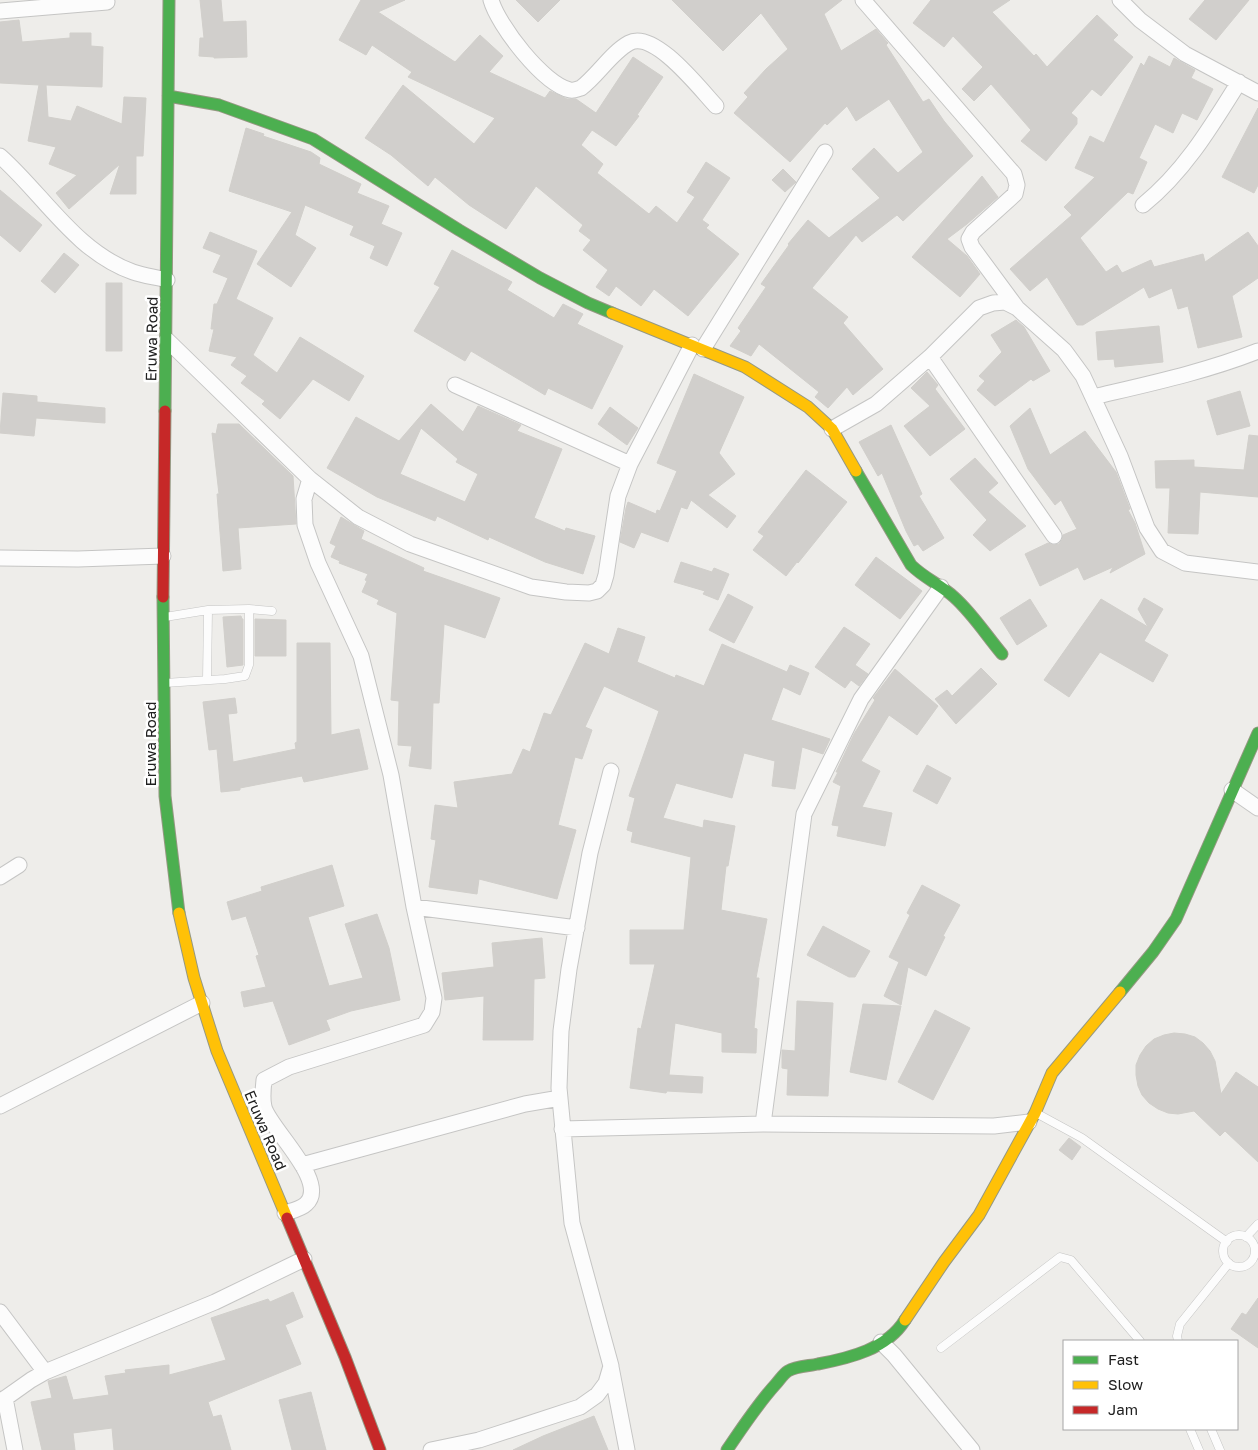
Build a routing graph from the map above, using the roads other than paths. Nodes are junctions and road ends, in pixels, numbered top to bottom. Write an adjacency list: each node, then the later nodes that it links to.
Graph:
1 (169, 0): 9 (street, Eruwa Road)
2 (492, 0): 10 (street)
3 (863, 0): 15 (street)
4 (1120, 0): 7 (street)
5 (107, 2): 6 (street)
6 (0, 11)
7 (1238, 82): 8 (street); 13 (street)
8 (1258, 93)
9 (168, 96): 14 (street, Eruwa Road); 17 (street)
10 (716, 106)
11 (826, 152): 17 (street)
12 (0, 156): 14 (street)
13 (1143, 205)
14 (167, 280): 16 (street, Eruwa Road)
15 (1017, 308): 19 (street); 21 (street)
16 (166, 340): 24 (street); 26 (street, Eruwa Road)
17 (698, 347): 22 (street); 23 (street)
18 (1258, 351): 21 (street)
19 (930, 356): 22 (street); 25 (street)
20 (455, 385): 23 (street)
21 (1093, 397): 28 (street)
22 (832, 429): 29 (street)
23 (630, 464): 24 (street)
24 (310, 479): 43 (street)
25 (1054, 536)
26 (163, 556): 27 (street); 33 (street, Eruwa Road)
27 (0, 558)
28 (1258, 572)
29 (942, 587): 34 (street); 49 (street)
30 (249, 609): 31 (lane); 32 (lane); 35 (lane)
31 (208, 610): 33 (lane); 35 (lane)
32 (272, 611)
33 (165, 617): 36 (street, Eruwa Road)
34 (1002, 654)
35 (207, 680): 36 (lane)
36 (165, 683): 45 (street, Eruwa Road)
37 (1258, 733): 39 (street)
38 (611, 771): 44 (street)
39 (1232, 790): 40 (street); 48 (street)
40 (1258, 808)
41 (19, 865): 42 (street)
42 (0, 877)
43 (414, 907): 44 (street); 51 (street)
44 (577, 928): 46 (street)
45 (202, 1003): 47 (street); 52 (street, Eruwa Road)
46 (560, 1098): 50 (street); 51 (street)
47 (0, 1106)
48 (1032, 1118): 49 (street); 55 (lane); 61 (street)
49 (763, 1124): 50 (street)
50 (562, 1129): 63 (street)
51 (302, 1164): 52 (street)
52 (284, 1213): 56 (street, Eruwa Road)
53 (1258, 1224): 54 (lane)
54 (1246, 1237): 55 (lane); 57 (lane)
55 (1227, 1242): 57 (lane)
56 (304, 1260): 64 (street); 69 (street, Eruwa Road)
57 (1229, 1263): 60 (lane)
58 (0, 1312): 64 (street)
59 (1139, 1340): 62 (lane)
60 (1178, 1340)
61 (881, 1342): 72 (street); 73 (street)
62 (941, 1348)
63 (611, 1366): 70 (street); 71 (street)
64 (46, 1372): 65 (street)
65 (2, 1400): 68 (street)
66 (1190, 1430): 74 (lane)
67 (1211, 1430): 75 (lane)
68 (15, 1450)
69 (380, 1450)
70 (430, 1450)
71 (627, 1450)
72 (727, 1450)
73 (972, 1450)
74 (1199, 1450)
75 (1220, 1450)

